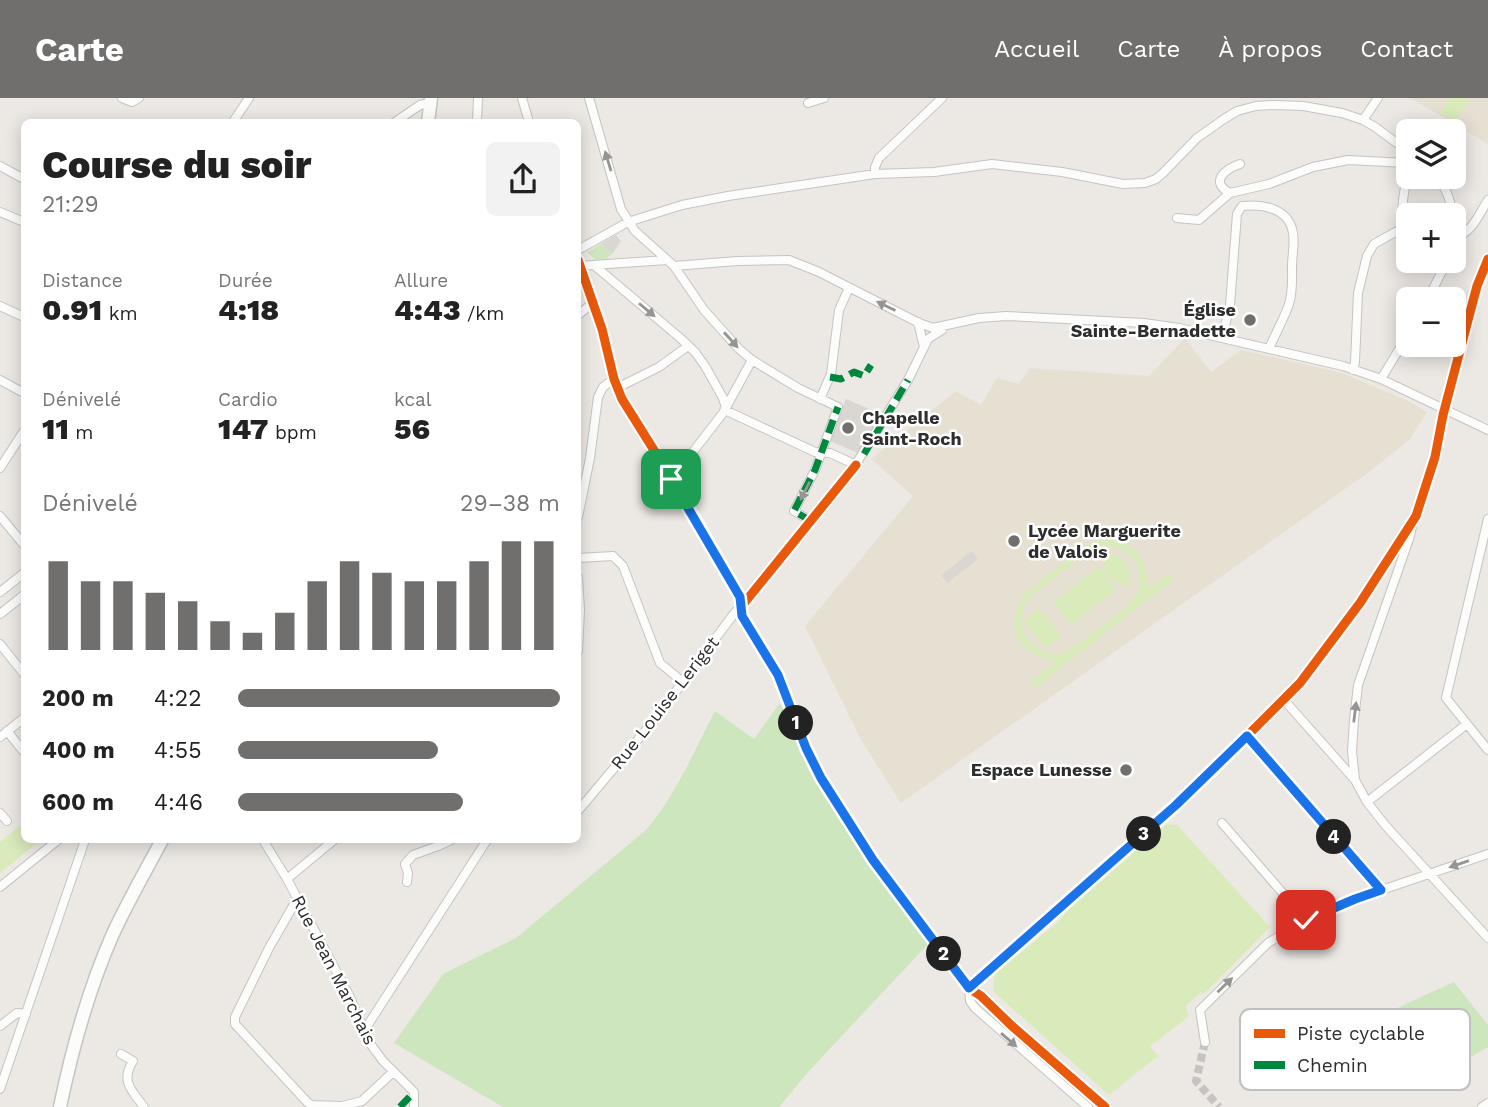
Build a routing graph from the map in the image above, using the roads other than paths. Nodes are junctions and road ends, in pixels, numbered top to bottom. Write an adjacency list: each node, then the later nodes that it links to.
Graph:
1 (122, 98): 9 (street)
2 (249, 98): 12 (street)
3 (478, 98): 15 (street)
4 (522, 98): 16 (street)
5 (589, 98): 30 (street, one-way to 5)
6 (824, 98): 11 (street)
7 (942, 98): 22 (street)
8 (1378, 98): 17 (street)
9 (139, 99)
10 (430, 101): 13 (street); 14 (main road)
11 (808, 103)
12 (235, 119)
13 (400, 119)
14 (428, 119)
15 (477, 119)
16 (528, 119)
17 (1363, 120): 18 (street); 22 (street)
18 (1396, 142)
19 (1396, 162): 25 (street)
20 (1240, 164): 25 (street)
21 (0, 166): 23 (street)
22 (874, 174): 30 (street)
23 (21, 177)
24 (1405, 189): 52 (street)
25 (1230, 193): 28 (street)
26 (1488, 200): 31 (street)
27 (0, 212): 29 (street)
28 (1177, 218)
29 (21, 221)
30 (628, 222): 32 (street); 34 (street)
31 (1466, 234)
32 (581, 248)
33 (1488, 259): 59 (street)
34 (667, 260): 36 (street); 37 (street)
35 (581, 264): 36 (street)
36 (595, 266): 47 (street, one-way to 47)
37 (674, 266): 39 (street); 51 (street, one-way to 51)
38 (581, 272): 40 (street)
39 (849, 288): 44 (street, one-way to 39); 57 (street)
40 (593, 303): 42 (street); 55 (street)
41 (0, 306): 43 (street)
42 (581, 313)
43 (21, 316)
44 (918, 322): 45 (street); 48 (street)
45 (949, 326): 46 (street); 48 (street, Rue Louise Leriget)
46 (1222, 338): 49 (street); 49 (street)
47 (688, 346): 55 (street); 58 (street)
48 (924, 347): 63 (street, Rue Louise Leriget)
49 (1269, 349): 52 (street)
50 (1396, 354): 53 (street)
51 (752, 360): 57 (street); 58 (street)
52 (1353, 370): 53 (street)
53 (1381, 379): 59 (street)
54 (0, 380): 56 (street)
55 (615, 384): 65 (street); 66 (street)
56 (21, 391)
57 (820, 399): 62 (street)
58 (726, 408): 62 (street); 65 (street)
59 (1446, 410): 60 (street); 70 (street)
60 (1488, 430)
61 (21, 436): 64 (street)
62 (822, 453): 63 (street); 69 (street, one-way to 69)
63 (856, 465): 69 (street, Rue Louise Leriget)
64 (0, 468)
65 (671, 479): 76 (street)
66 (581, 502)
67 (0, 516): 71 (street)
68 (1488, 519): 83 (street)
69 (811, 521): 76 (street, Rue Louise Leriget)
70 (1412, 523): 81 (street); 88 (street, one-way to 70)
71 (21, 541)
72 (581, 558): 80 (street)
73 (21, 575): 74 (street)
74 (0, 592)
75 (21, 597): 77 (street)
76 (741, 607): 80 (street, Rue Louise Leriget); 110 (street)
77 (0, 614)
78 (0, 644): 79 (street)
79 (21, 670)
80 (683, 682): 90 (street, Rue Louise Leriget)
81 (1284, 700): 85 (street); 88 (street)
82 (21, 720): 84 (street)
83 (1467, 724): 87 (street); 89 (street)
84 (4, 734): 86 (street)
85 (1247, 736): 106 (street); 110 (street)
86 (21, 749)
87 (1488, 750)
88 (1355, 780): 89 (street)
89 (1367, 802): 102 (street)
90 (581, 808)
91 (0, 813): 92 (street)
92 (7, 821)
93 (1222, 823): 108 (street)
94 (54, 843): 105 (street)
95 (84, 843): 111 (street)
96 (160, 843): 119 (main road)
97 (265, 843): 103 (street, Rue Jean Marchais)
98 (330, 843): 103 (street)
99 (444, 843): 104 (street)
100 (485, 843): 113 (street)
101 (1488, 853): 102 (street, one-way to 102)
102 (1430, 874): 106 (street); 109 (street)
103 (287, 880): 107 (street, Rue Jean Marchais)
104 (407, 882)
105 (0, 887)
106 (1381, 890): 108 (street)
107 (297, 899): 113 (street, Rue Jean Marchais); 116 (street)
108 (1306, 920): 114 (street, one-way to 108)
109 (1488, 938)
110 (969, 988): 122 (street, one-way to 122); 123 (street)
111 (26, 1014): 112 (street); 117 (street)
112 (0, 1026)
113 (364, 1031): 116 (street, Rue Jean Marchais)
114 (1205, 1042)
115 (121, 1054): 120 (street)
116 (394, 1072): 121 (street, Rue Jean Marchais)
117 (0, 1089)
118 (1488, 1103): 124 (street)
119 (60, 1107)
120 (144, 1107)
121 (414, 1107)
122 (1088, 1107)
123 (1105, 1107)
124 (1482, 1107)

